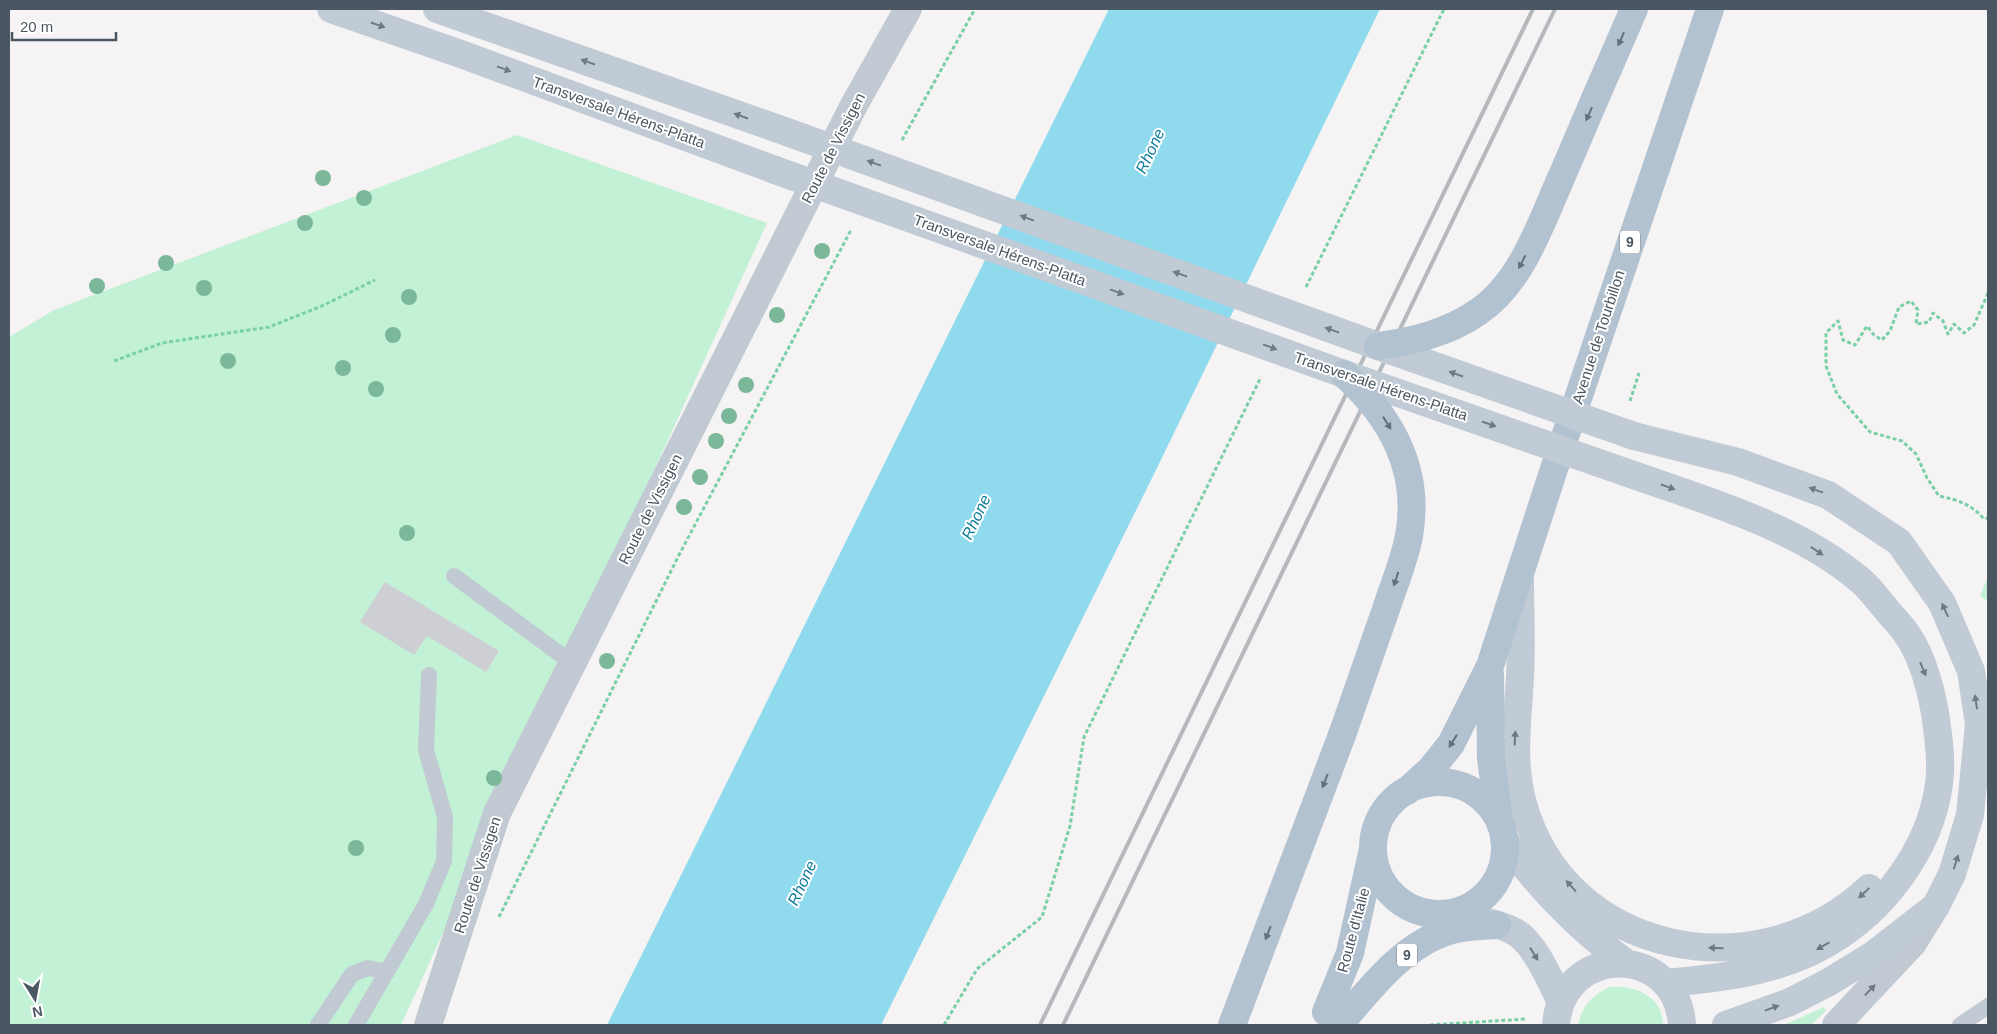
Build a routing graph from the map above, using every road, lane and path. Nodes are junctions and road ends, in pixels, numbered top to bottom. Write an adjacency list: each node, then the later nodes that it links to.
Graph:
1 (332, 9): 17 (main road, Transversale Hérens-Platta, one-way to 17, bridge)
2 (437, 9): 13 (main road, one-way to 2, bridge)
3 (908, 9): 22 (street, Route de Vissigen)
4 (975, 9): 8 (path)
5 (1444, 9): 12 (path)
6 (1634, 9): 13 (main road, one-way to 13, bridge)
7 (1710, 9): 20 (main road, Avenue de Tourbillon / 9)
8 (901, 142)
9 (852, 228): 32 (path)
10 (375, 280): 14 (path)
11 (1988, 293): 19 (path)
12 (1302, 294)
13 (1378, 346): 29 (main road, one-way to 13, bridge)
14 (114, 361)
15 (1639, 373): 18 (path)
16 (1263, 374): 42 (path)
17 (1344, 374): 27 (main road, Transversale Hérens-Platta, one-way to 27, bridge); 43 (main road, one-way to 43, bridge)
18 (1628, 407)
19 (1988, 518)
20 (1520, 574): 23 (main road, Avenue de Tourbillon / 9); 27 (main road, one-way to 20)
21 (454, 576): 22 (lane)
22 (572, 663): 41 (street, Route de Vissigen)
23 (1490, 666): 25 (main road, Avenue de Tourbillon / 9, one-way to 25); 26 (main road, Avenue de Tourbillon / 9)
24 (429, 675): 34 (lane)
25 (1407, 791): 26 (main road); 28 (main road)
26 (1502, 830): 30 (main road); 33 (main road)
27 (1923, 834): 35 (main road, Transversale Hérens-Platta, one-way to 35)
28 (1373, 845): 30 (main road); 38 (main road, Route d'Italie)
29 (1936, 906): 46 (main road, one-way to 29); 47 (street, one-way to 29)
30 (1442, 914): 31 (main road); 38 (main road, Route d'Italie / 9)
31 (1497, 925): 37 (main road, one-way to 37); 38 (main road, 9)
32 (494, 926)
33 (1626, 963): 35 (main road); 37 (main road)
34 (387, 972): 39 (lane); 40 (lane)
35 (1666, 983): 45 (main road)
36 (1988, 1006): 48 (lane)
37 (1555, 1016): 44 (path)
38 (1327, 1021)
39 (318, 1025)
40 (356, 1025)
41 (428, 1025)
42 (944, 1025)
43 (1232, 1025)
44 (1430, 1025)
45 (1682, 1025)
46 (1726, 1025)
47 (1836, 1025)
48 (1960, 1025)

